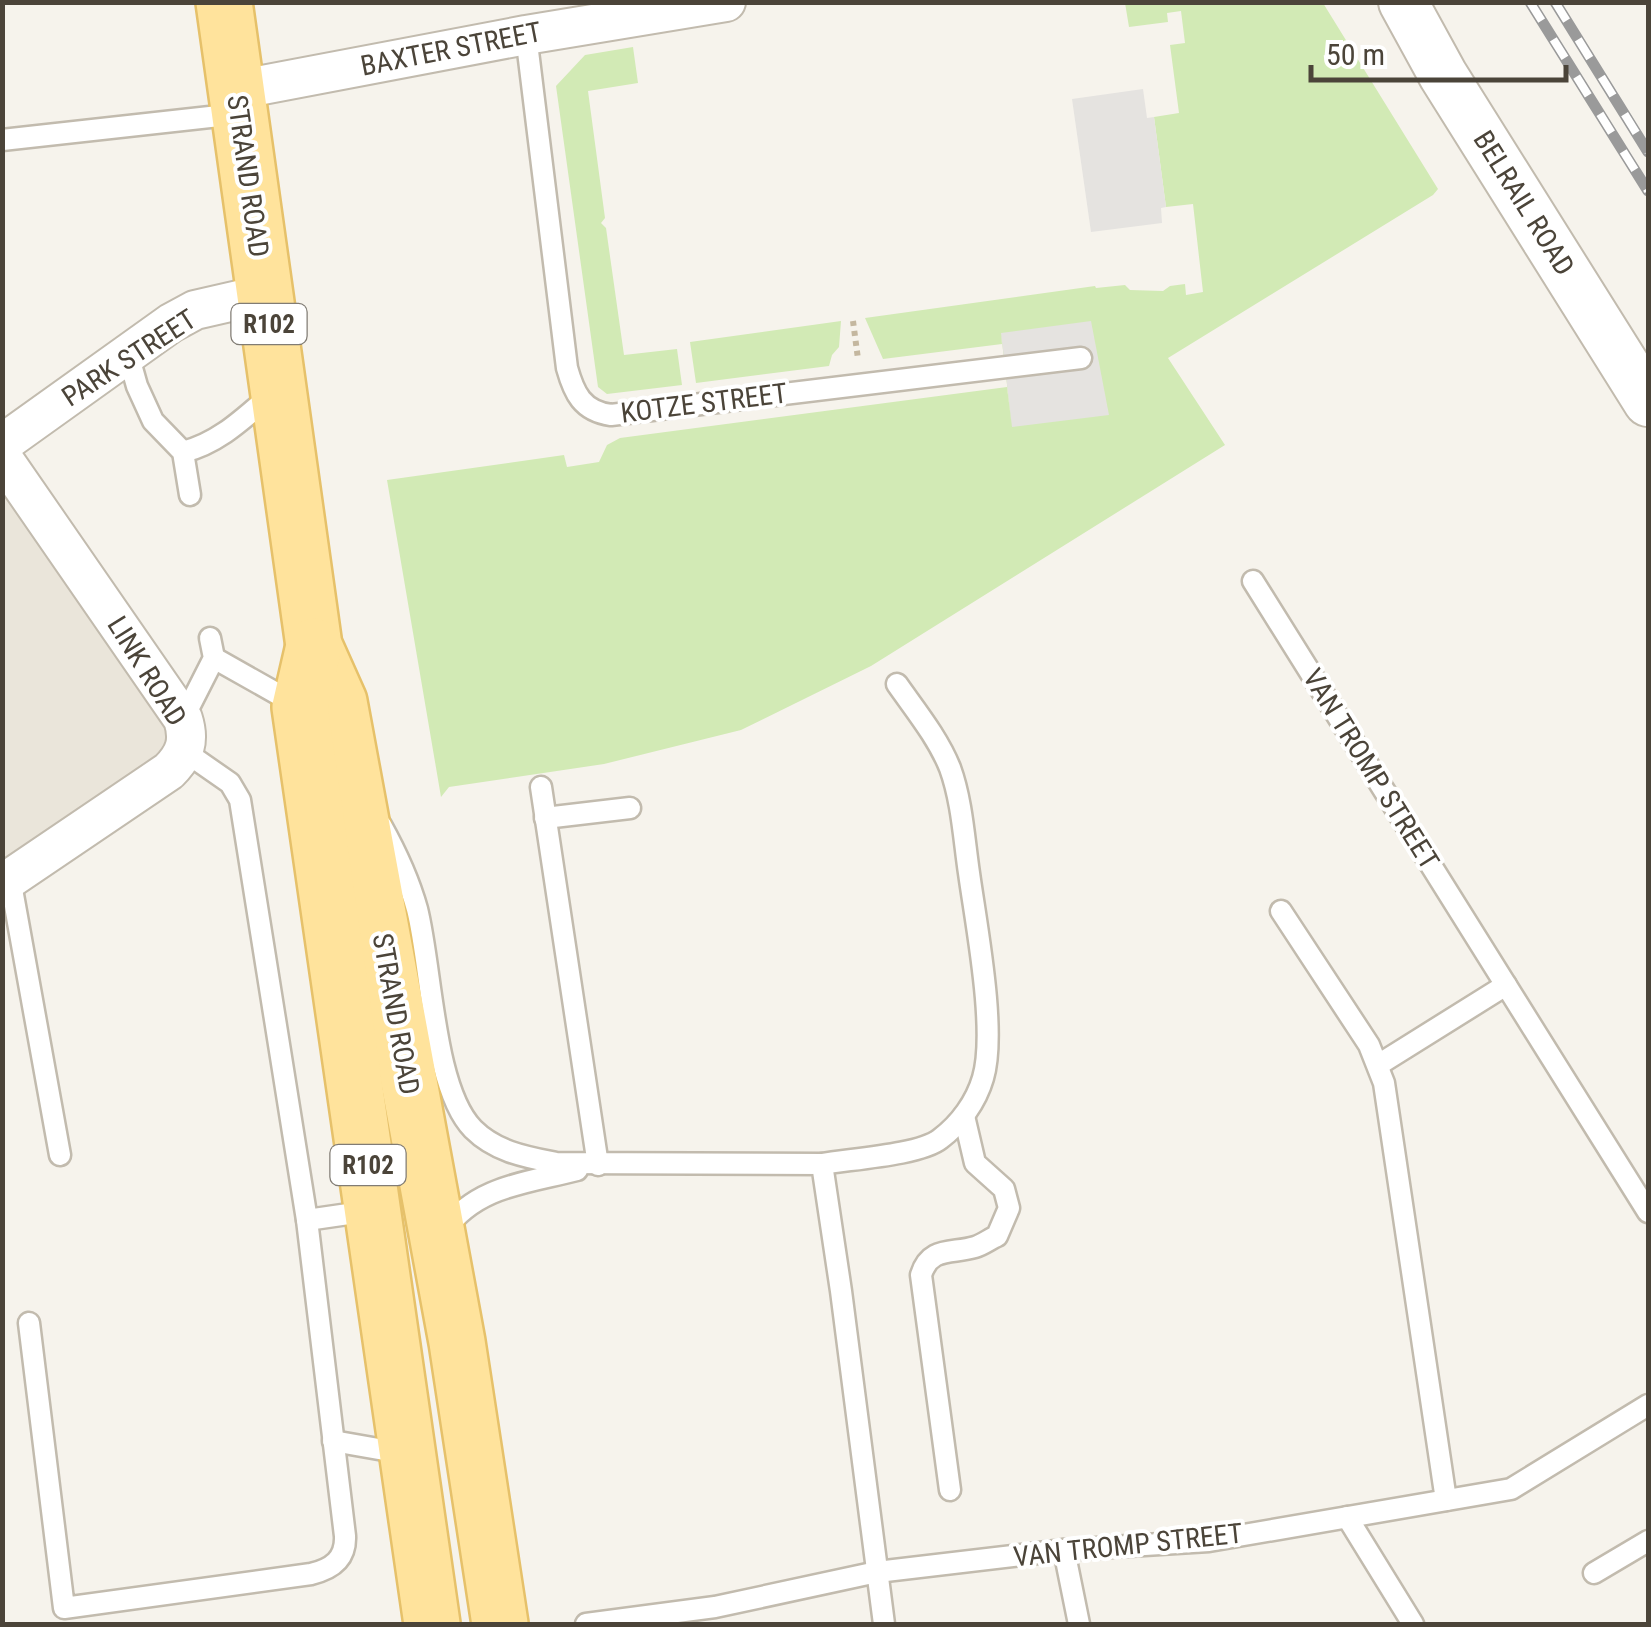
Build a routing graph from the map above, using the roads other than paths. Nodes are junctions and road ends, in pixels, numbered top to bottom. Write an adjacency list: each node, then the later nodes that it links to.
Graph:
1 (224, 2): 5 (main road, STRAND ROAD / R102)
2 (726, 2): 4 (street, BAXTER STREET)
3 (1402, 2): 11 (street, BELRAIL ROAD)
4 (526, 35): 5 (street, BAXTER STREET); 9 (lane, KOTZE STREET)
5 (238, 102): 6 (lane); 7 (main road, STRAND ROAD / R102)
6 (2, 140)
7 (265, 294): 8 (street, PARK STREET); 10 (main road, STRAND ROAD / R102)
8 (128, 354): 12 (street, PARK STREET); 13 (lane)
9 (1081, 358)
10 (277, 388): 13 (lane); 17 (main road, STRAND ROAD / R102)
11 (1648, 402)
12 (2, 444)
13 (182, 452): 15 (lane)
14 (2, 457): 20 (street, LINK ROAD)
15 (190, 496)
16 (1254, 581): 27 (lane, VAN TROMP STREET)
17 (314, 646): 19 (main road, STRAND ROAD / R102); 21 (main road, STRAND ROAD / R102)
18 (897, 684): 30 (lane)
19 (300, 707): 20 (lane); 34 (main road, STRAND ROAD / R102)
20 (184, 735): 25 (street, LINK ROAD); 36 (lane)
21 (350, 770): 28 (main road, STRAND ROAD / R102); 33 (lane)
22 (541, 787): 24 (lane)
23 (630, 808): 24 (lane)
24 (545, 818): 33 (lane)
25 (6, 881): 31 (lane)
26 (1281, 910): 29 (lane)
27 (1506, 985): 29 (lane); 35 (lane, VAN TROMP STREET)
28 (397, 1022): 34 (main road); 37 (main road, STRAND ROAD / R102)
29 (1378, 1064): 43 (lane)
30 (964, 1116): 32 (lane); 42 (lane)
31 (60, 1155)
32 (822, 1164): 33 (lane); 47 (lane)
33 (598, 1165): 37 (lane)
34 (375, 1211): 36 (lane); 41 (main road, STRAND ROAD / R102)
35 (1648, 1212)
36 (307, 1220): 40 (lane)
37 (438, 1240): 51 (main road, STRAND ROAD / R102)
38 (30, 1323): 49 (lane)
39 (1648, 1405): 43 (lane, VAN TROMP STREET)
40 (334, 1441): 41 (lane); 49 (lane)
41 (409, 1454): 50 (main road, STRAND ROAD / R102)
42 (950, 1490)
43 (1446, 1500): 44 (lane, VAN TROMP STREET)
44 (1347, 1517): 46 (lane, VAN TROMP STREET); 55 (lane)
45 (1648, 1542): 48 (lane)
46 (1064, 1550): 47 (lane, VAN TROMP STREET); 54 (lane)
47 (877, 1572): 52 (lane, VAN TROMP STREET); 53 (lane)
48 (1594, 1573)
49 (63, 1616)
50 (432, 1624)
51 (500, 1624)
52 (586, 1624)
53 (884, 1624)
54 (1079, 1624)
55 (1413, 1624)

